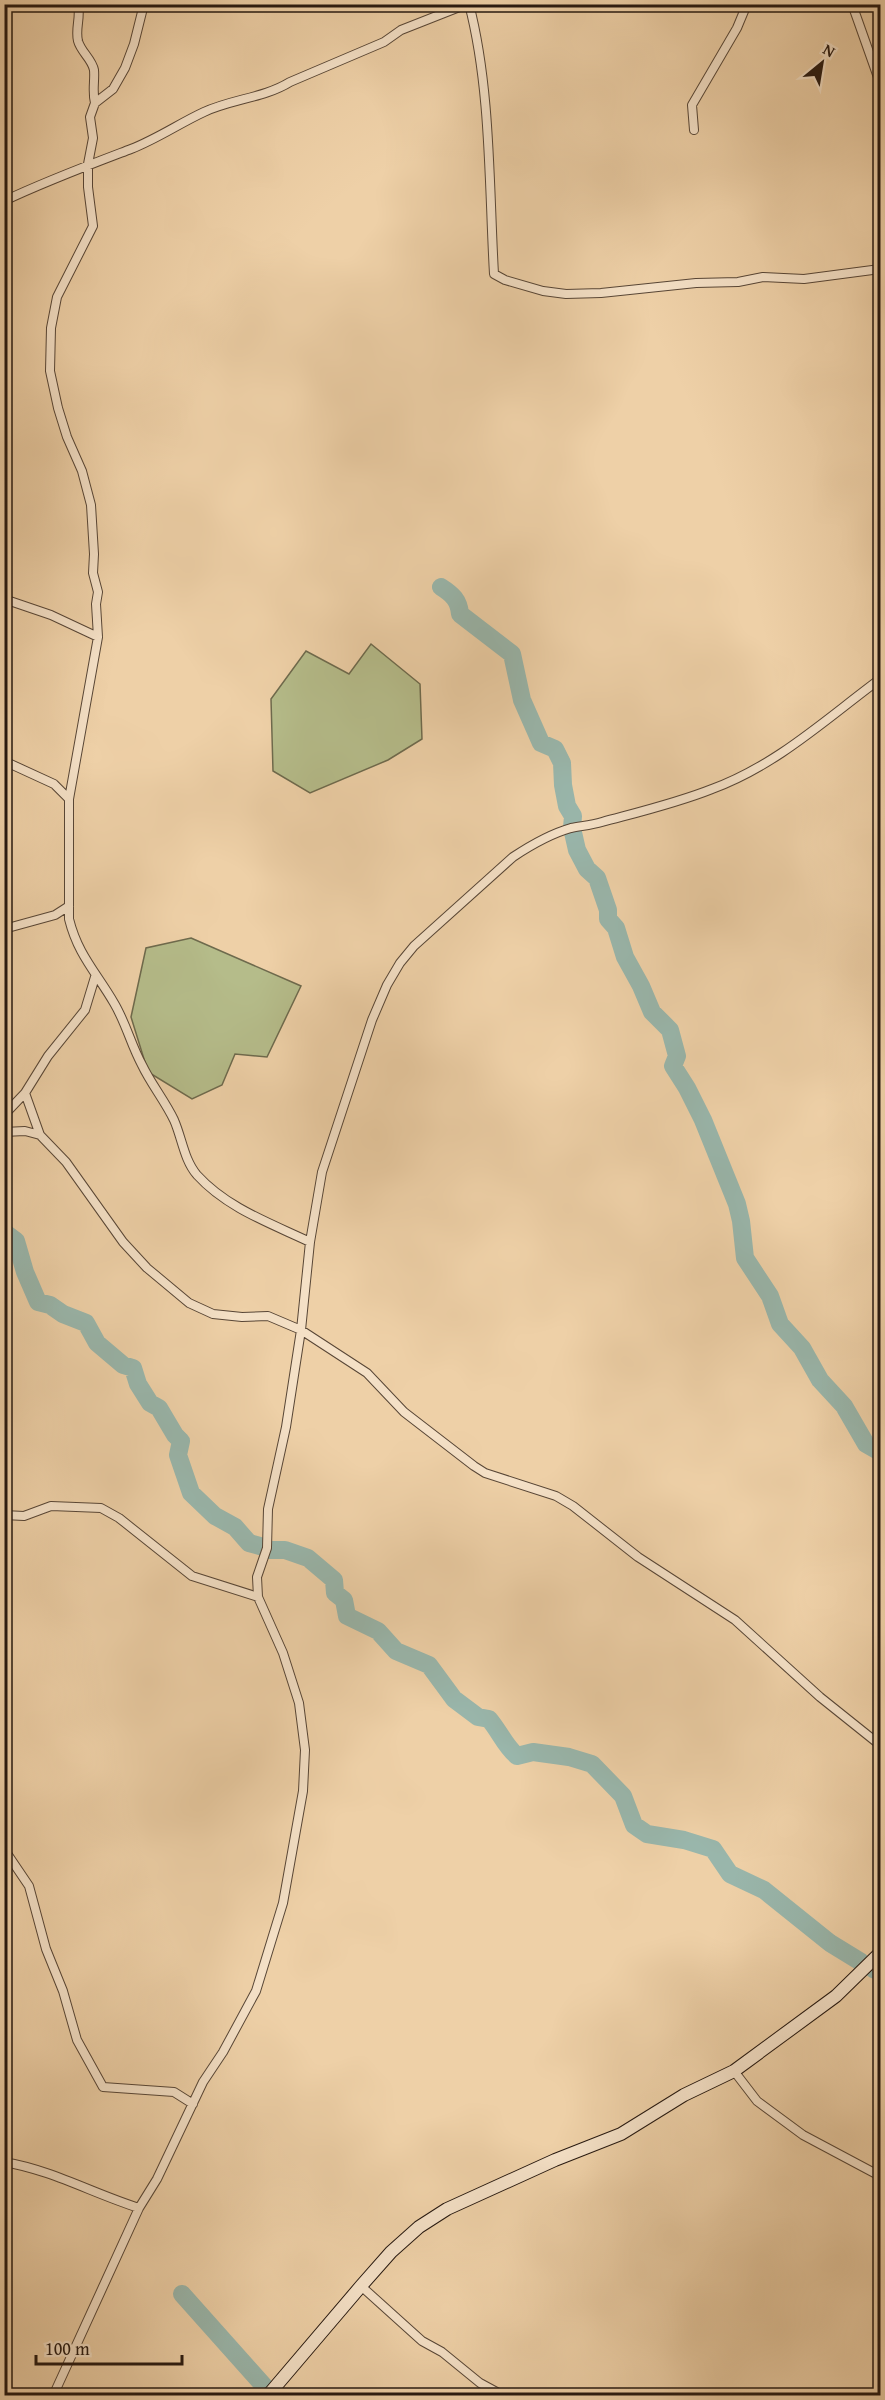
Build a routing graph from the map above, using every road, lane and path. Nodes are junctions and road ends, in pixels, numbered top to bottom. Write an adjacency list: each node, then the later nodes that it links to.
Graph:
1 (78, 4): 7 (street)
2 (144, 4): 7 (street)
3 (468, 4): 9 (street); 11 (street)
4 (747, 4): 8 (street)
5 (852, 4): 6 (street)
6 (880, 83)
7 (95, 103): 9 (street)
8 (694, 130)
9 (88, 164): 10 (street); 13 (street)
10 (4, 201)
11 (880, 269)
12 (4, 599): 13 (street)
13 (98, 637): 16 (street)
14 (880, 679): 24 (street)
15 (4, 761): 16 (street)
16 (69, 799): 17 (street)
17 (69, 906): 18 (street); 19 (street)
18 (4, 929)
19 (95, 977): 20 (street); 24 (street)
20 (26, 1093): 21 (street); 23 (street)
21 (4, 1115)
22 (4, 1131): 23 (street)
23 (40, 1135): 25 (street)
24 (310, 1242): 25 (street)
25 (301, 1330): 27 (street); 28 (street)
26 (4, 1515): 27 (street)
27 (258, 1597): 32 (street)
28 (880, 1745)
29 (5, 1853): 32 (street)
30 (880, 1953): 31 (street)
31 (735, 2071): 34 (street); 36 (street)
32 (193, 2104): 35 (street)
33 (4, 2162): 35 (street)
34 (880, 2176)
35 (139, 2208): 38 (street)
36 (361, 2286): 37 (street); 40 (street)
37 (267, 2394): 39 (street)
38 (53, 2396)
39 (290, 2396)
40 (504, 2396)

